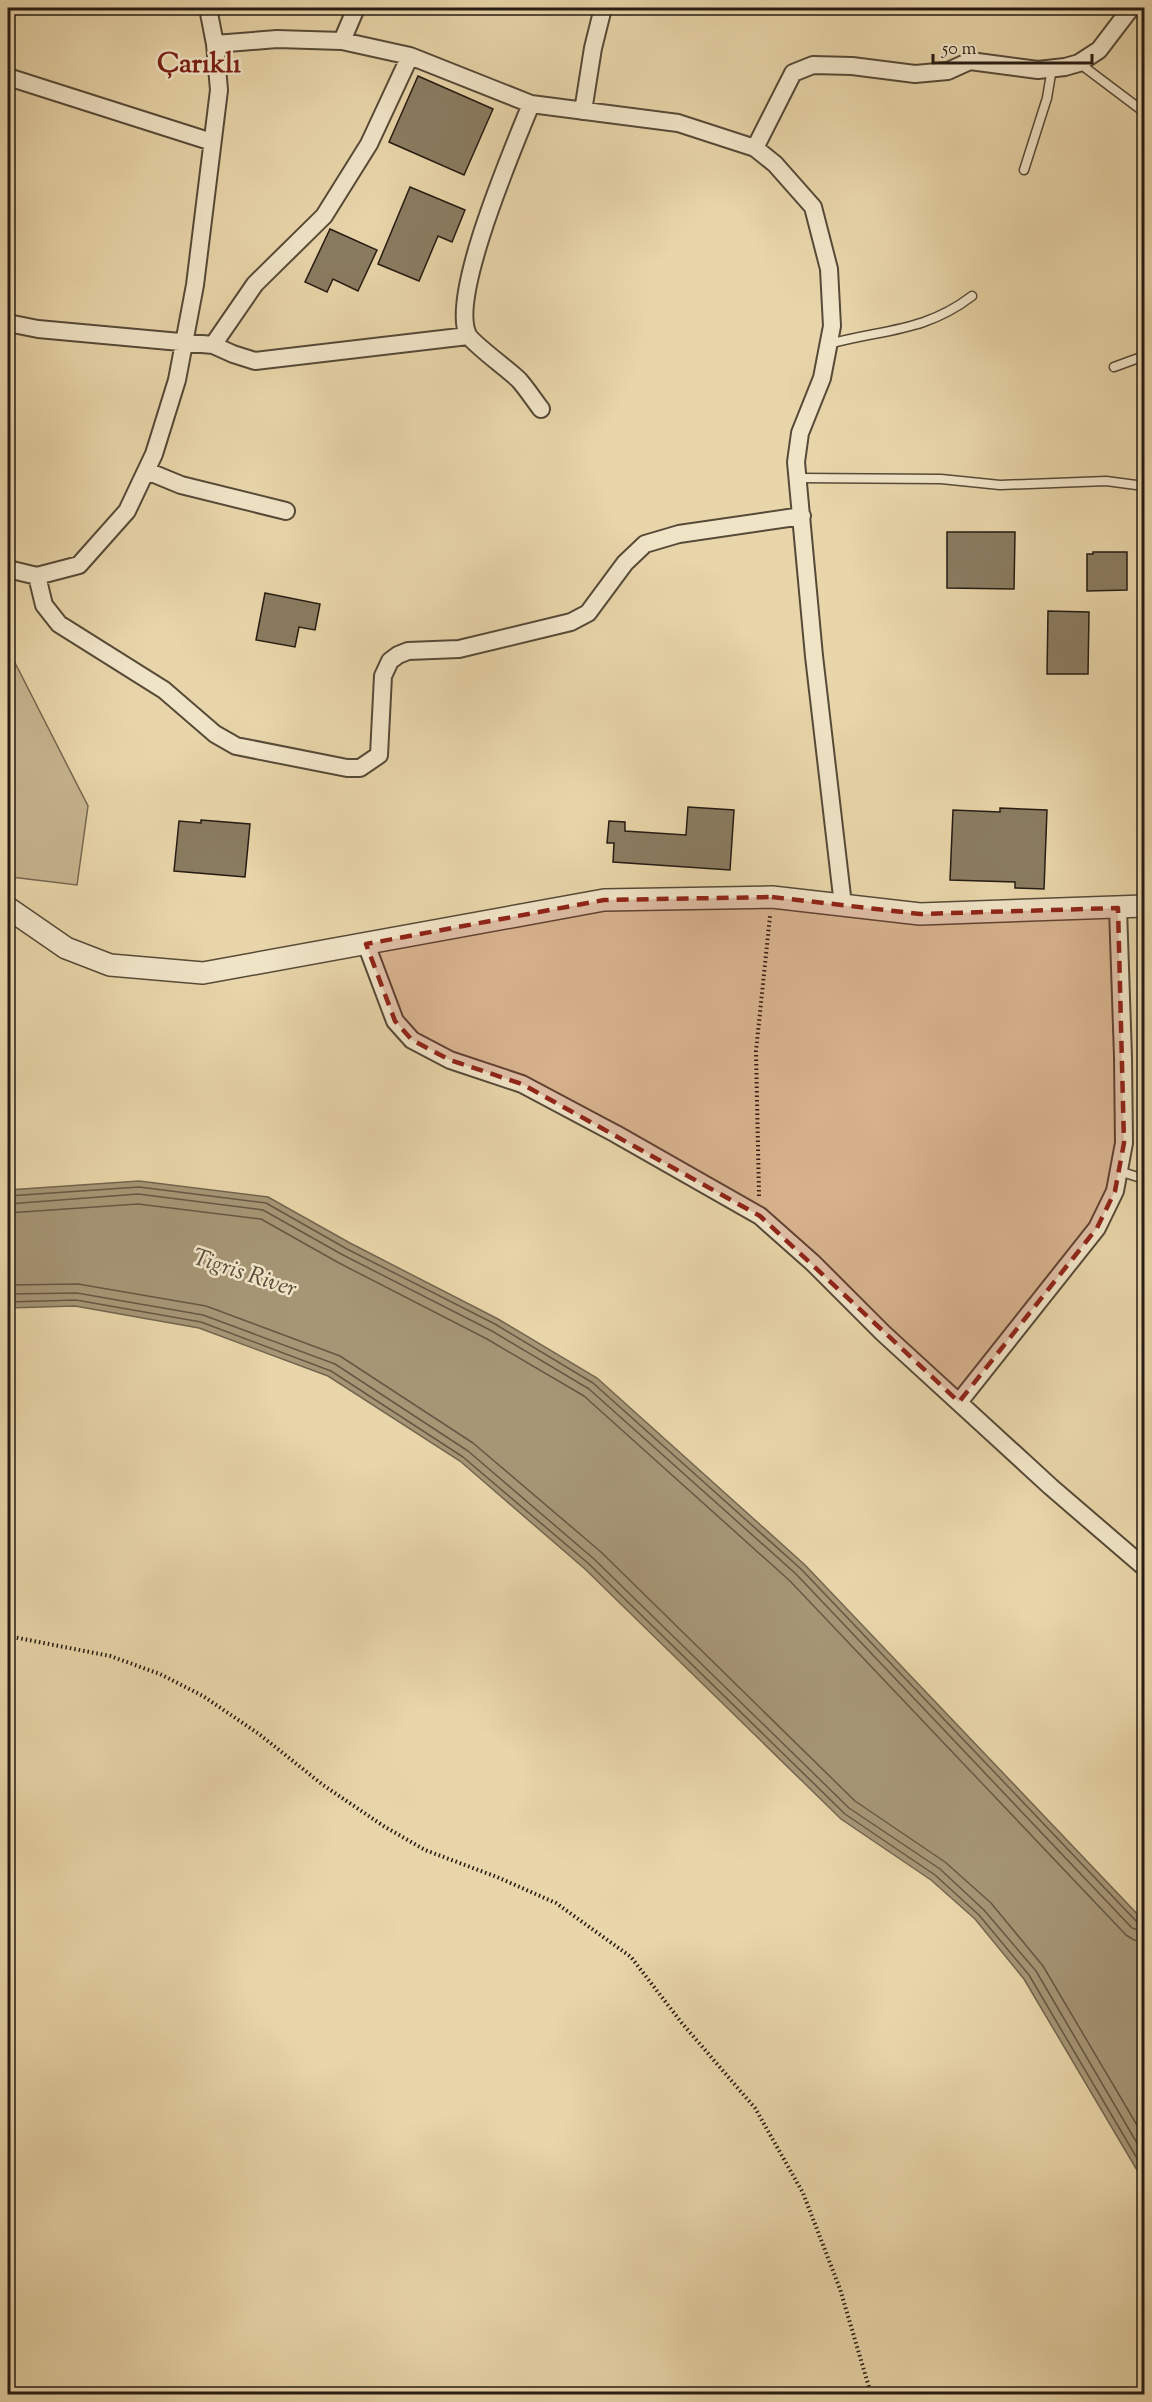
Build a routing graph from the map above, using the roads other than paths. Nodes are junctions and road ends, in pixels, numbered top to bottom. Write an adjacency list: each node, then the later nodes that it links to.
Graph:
1 (208, 8): 6 (street)
2 (356, 8): 5 (street)
3 (603, 8): 12 (street)
4 (1131, 8): 8 (street)
5 (342, 41): 6 (street); 7 (street)
6 (215, 44): 14 (street)
7 (410, 56): 11 (street); 22 (street)
8 (1079, 63): 9 (street); 13 (lane)
9 (1052, 68): 15 (street); 16 (lane)
10 (8, 77): 14 (street)
11 (531, 104): 12 (street); 19 (street)
12 (583, 111): 15 (street)
13 (1144, 112)
14 (212, 142): 20 (street)
15 (755, 148): 21 (street)
16 (1023, 170)
17 (972, 296): 21 (lane)
18 (8, 322): 20 (street)
19 (468, 336): 22 (street); 25 (street)
20 (184, 342): 22 (street); 26 (street)
21 (829, 344): 27 (street)
22 (213, 345)
23 (1144, 356): 24 (lane)
24 (1114, 367)
25 (541, 409)
26 (147, 471): 29 (street); 32 (street)
27 (798, 478): 28 (lane); 30 (street)
28 (1144, 486)
29 (286, 511)
30 (801, 516): 32 (street); 33 (street)
31 (9, 570): 32 (street)
32 (37, 576)
33 (843, 905): 36 (street); 37 (street)
34 (1144, 906): 36 (street)
35 (8, 908): 37 (street)
36 (1118, 908): 38 (street)
37 (366, 944): 40 (street)
38 (1119, 1171): 39 (lane); 40 (street)
39 (1144, 1179)
40 (959, 1402): 41 (street)
41 (1144, 1566)

